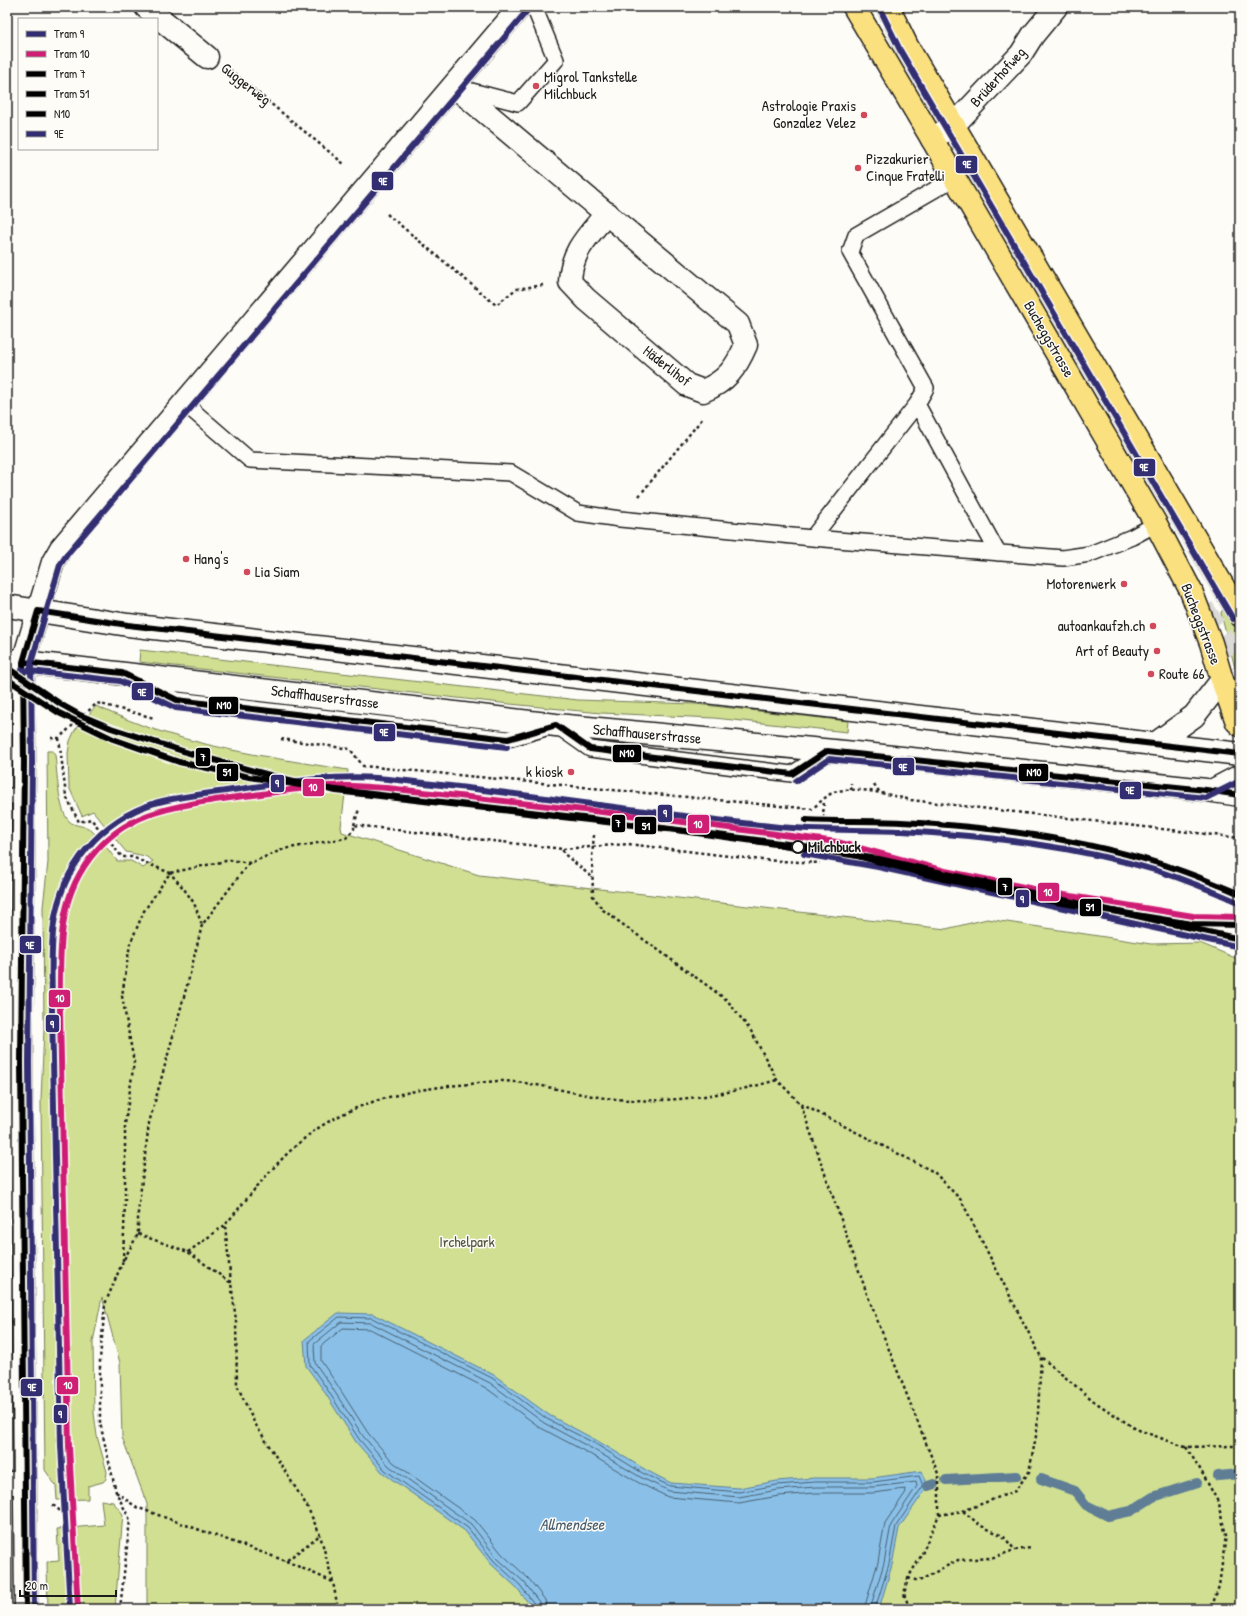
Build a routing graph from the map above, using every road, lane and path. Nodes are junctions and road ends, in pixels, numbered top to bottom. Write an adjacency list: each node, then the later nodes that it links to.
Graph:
1 (146, 7): 7 (street, Guggerweg)
2 (520, 7): 8 (street)
3 (534, 7): 8 (lane)
4 (854, 7): 10 (main road, Bucheggstrasse)
5 (888, 7): 9 (main road, Bucheggstrasse)
6 (1056, 7): 9 (street, Brüderhofweg)
7 (207, 57): 11 (path, Guggerweg)
8 (454, 86): 13 (street, Häderlihof); 17 (street)
9 (954, 125): 10 (street, Brüderhofweg); 25 (main road, Bucheggstrasse)
10 (932, 139): 12 (main road, Bucheggstrasse)
11 (344, 164)
12 (955, 178): 18 (lane); 20 (main road, Bucheggstrasse)
13 (607, 213): 15 (street); 16 (street, Häderlihof)
14 (387, 214): 15 (path)
15 (570, 282): 16 (street, Häderlihof)
16 (703, 391): 19 (path)
17 (184, 403): 19 (lane); 24 (street)
18 (917, 404): 21 (lane); 22 (lane)
19 (620, 519): 21 (lane)
20 (1156, 524): 22 (lane); 27 (main road, Bucheggstrasse)
21 (812, 538): 22 (lane)
22 (998, 553)
23 (7, 606): 24 (street)
24 (38, 611): 26 (street); 30 (street)
25 (1240, 616)
26 (15, 661): 36 (street, Schaffhauserstrasse); 38 (street)
27 (1222, 680): 29 (main road, Bucheggstrasse); 30 (street, Bucheggstrasse)
28 (119, 701): 49 (path)
29 (1240, 725)
30 (1155, 744): 31 (street)
31 (1240, 754)
32 (363, 766): 39 (path)
33 (1240, 772): 36 (lane)
34 (851, 783): 35 (path)
35 (851, 790): 39 (path); 44 (path)
36 (1206, 790): 37 (street, Schaffhauserstrasse)
37 (1240, 795)
38 (15, 796): 52 (street)
39 (824, 800): 41 (path)
40 (359, 809): 42 (path)
41 (823, 818)
42 (354, 825): 46 (path); 47 (path)
43 (594, 835): 45 (path)
44 (1240, 838)
45 (593, 846): 46 (path); 48 (path); 50 (path)
46 (564, 849): 50 (path)
47 (250, 863): 49 (path); 51 (path)
48 (820, 863)
49 (170, 873): 51 (path); 58 (path)
50 (593, 878): 53 (path)
51 (202, 925): 56 (path)
52 (14, 1062): 63 (street)
53 (777, 1080): 54 (path); 55 (path)
54 (801, 1104): 60 (path); 66 (path)
55 (225, 1226): 57 (path); 59 (path)
56 (138, 1234): 57 (path); 58 (path)
57 (188, 1252): 59 (path)
58 (123, 1261): 64 (path)
59 (231, 1283): 67 (path)
60 (1041, 1357): 61 (path); 65 (path)
61 (1185, 1447): 62 (path); 77 (path)
62 (1240, 1448)
63 (16, 1483): 73 (street)
64 (116, 1492): 70 (path); 74 (path)
65 (963, 1510): 66 (path); 69 (path)
66 (938, 1515): 71 (path)
67 (320, 1535): 70 (path); 72 (path)
68 (1032, 1548): 69 (path)
69 (1015, 1550): 71 (path)
70 (286, 1561): 72 (path)
71 (908, 1578): 76 (path)
72 (333, 1582): 75 (path)
73 (26, 1609)
74 (120, 1609)
75 (338, 1609)
76 (910, 1609)
77 (1211, 1609)

